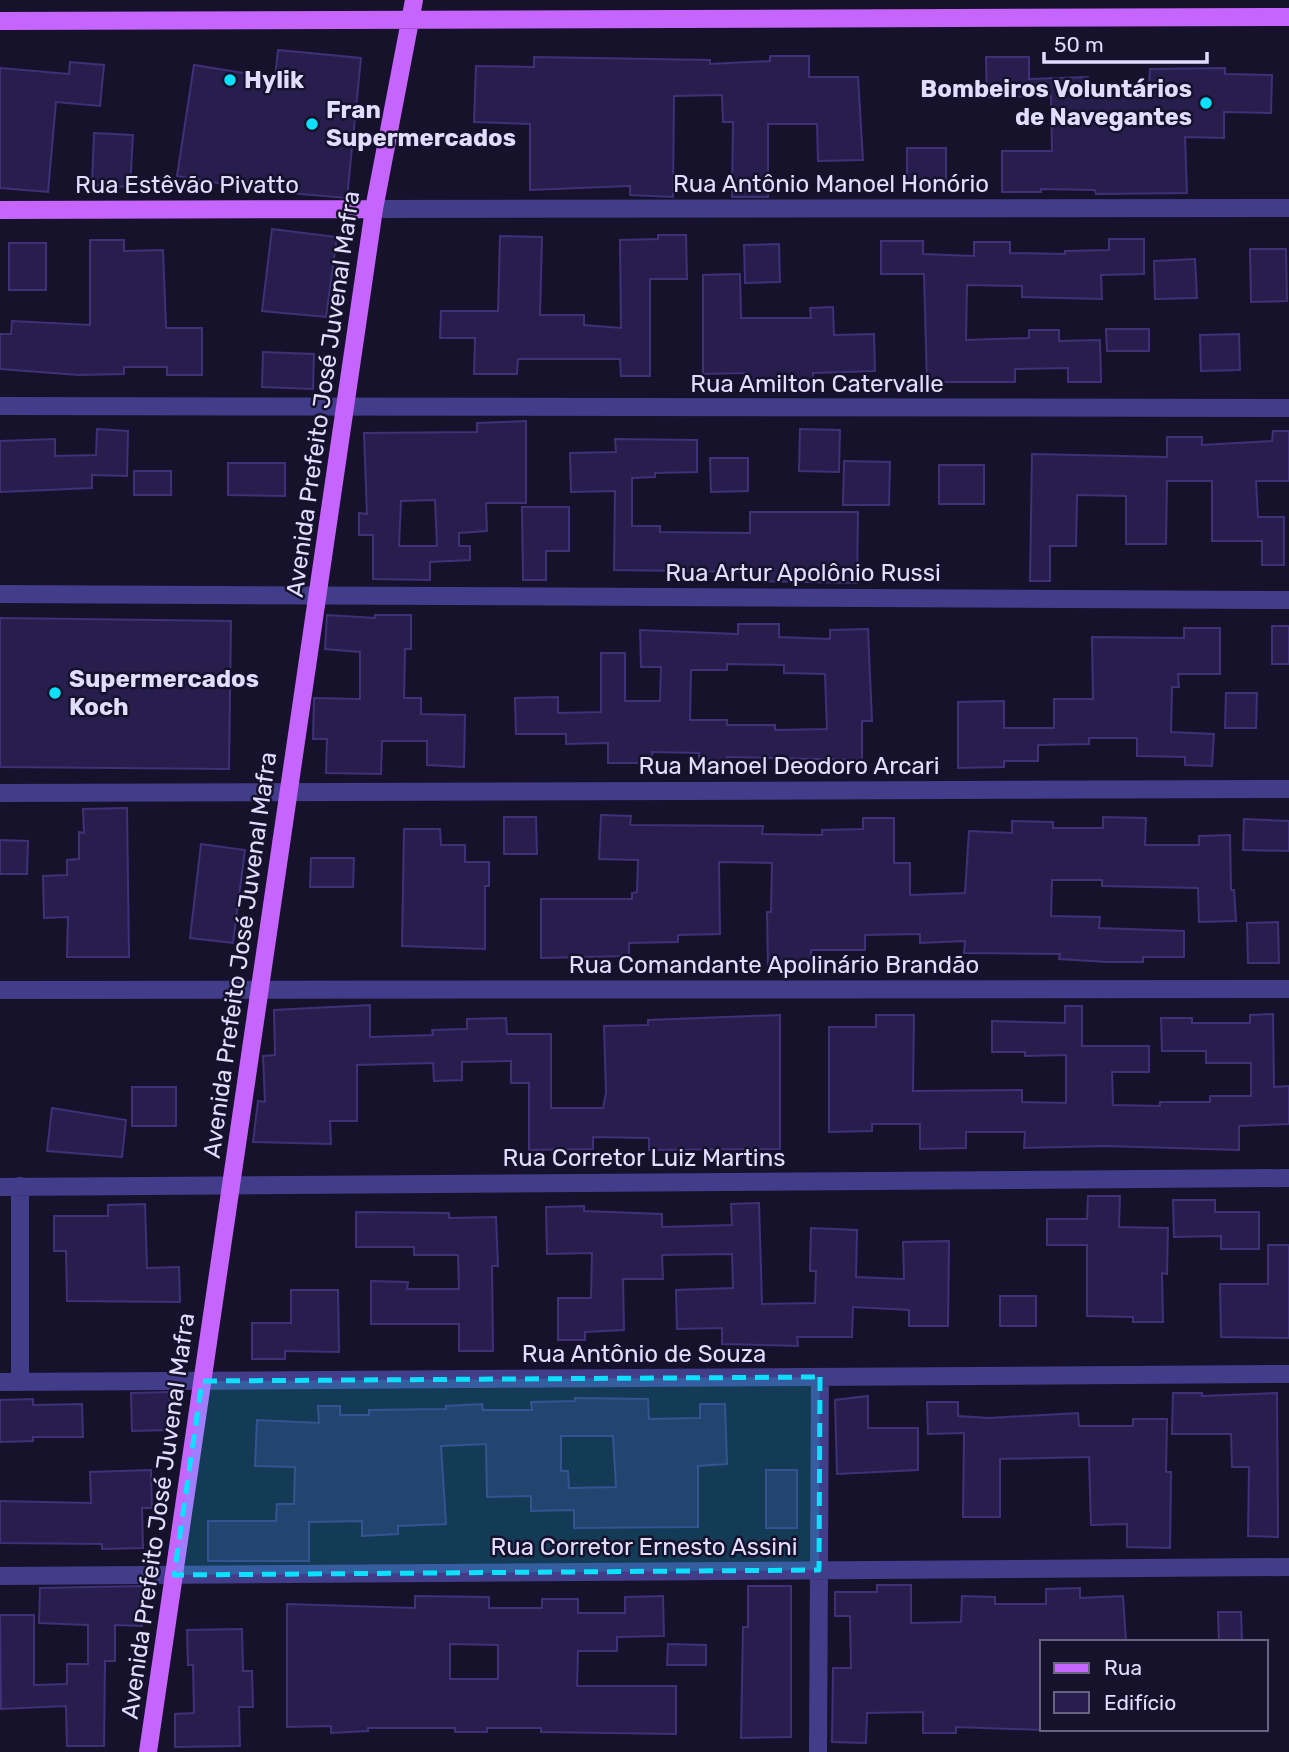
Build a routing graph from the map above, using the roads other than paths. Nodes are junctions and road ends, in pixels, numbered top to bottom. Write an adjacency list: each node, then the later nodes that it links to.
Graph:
1 (414, 0): 3 (main road, Avenida Prefeito José Juvenal Mafra)
2 (1289, 17): 3 (main road)
3 (408, 19): 4 (main road); 6 (main road, Avenida Prefeito José Juvenal Mafra)
4 (0, 20)
5 (1289, 208): 6 (street, Rua Antônio Manoel Honório)
6 (374, 209): 7 (main road, Rua Estêvão Pivatto); 10 (main road, Avenida Prefeito José Juvenal Mafra)
7 (0, 210)
8 (0, 406): 10 (street, Rua Amilton Catervalle)
9 (1289, 408): 10 (street, Rua Amilton Catervalle)
10 (345, 409): 12 (main road, Avenida Prefeito José Juvenal Mafra)
11 (0, 594): 12 (street, Rua Artur Apolônio Russi)
12 (318, 595): 13 (street, Rua Artur Apolônio Russi); 16 (main road, Avenida Prefeito José Juvenal Mafra)
13 (1289, 600)
14 (1289, 789): 16 (street, Rua Manoel Deodoro Arcari)
15 (0, 793): 16 (street, Rua Manoel Deodoro Arcari)
16 (289, 793): 19 (main road, Avenida Prefeito José Juvenal Mafra)
17 (1289, 989): 19 (street, Rua Comandante Apolinário Brandão)
18 (0, 990): 19 (street, Rua Comandante Apolinário Brandão)
19 (260, 990): 21 (main road, Avenida Prefeito José Juvenal Mafra)
20 (1289, 1178): 21 (street, Rua Corretor Luiz Martins)
21 (231, 1185): 23 (street, Rua Corretor Luiz Martins); 26 (main road, Avenida Prefeito José Juvenal Mafra)
22 (0, 1186): 23 (street, Rua Corretor Luiz Martins)
23 (20, 1186): 28 (street)
24 (1289, 1374): 25 (street, Rua Antônio de Souza)
25 (820, 1377): 26 (street, Rua Antônio de Souza); 30 (street)
26 (202, 1381): 28 (street, Rua Antônio de Souza); 31 (main road, Avenida Prefeito José Juvenal Mafra)
27 (0, 1382): 28 (street, Rua Antônio de Souza)
28 (20, 1382)
29 (1289, 1567): 30 (street, Rua Corretor Ernesto Assini)
30 (819, 1570): 31 (street, Rua Corretor Ernesto Assini); 34 (street)
31 (174, 1575): 32 (street, Rua Corretor Ernesto Assini); 33 (main road, Avenida Prefeito José Juvenal Mafra)
32 (0, 1576)
33 (148, 1752)
34 (818, 1752)

